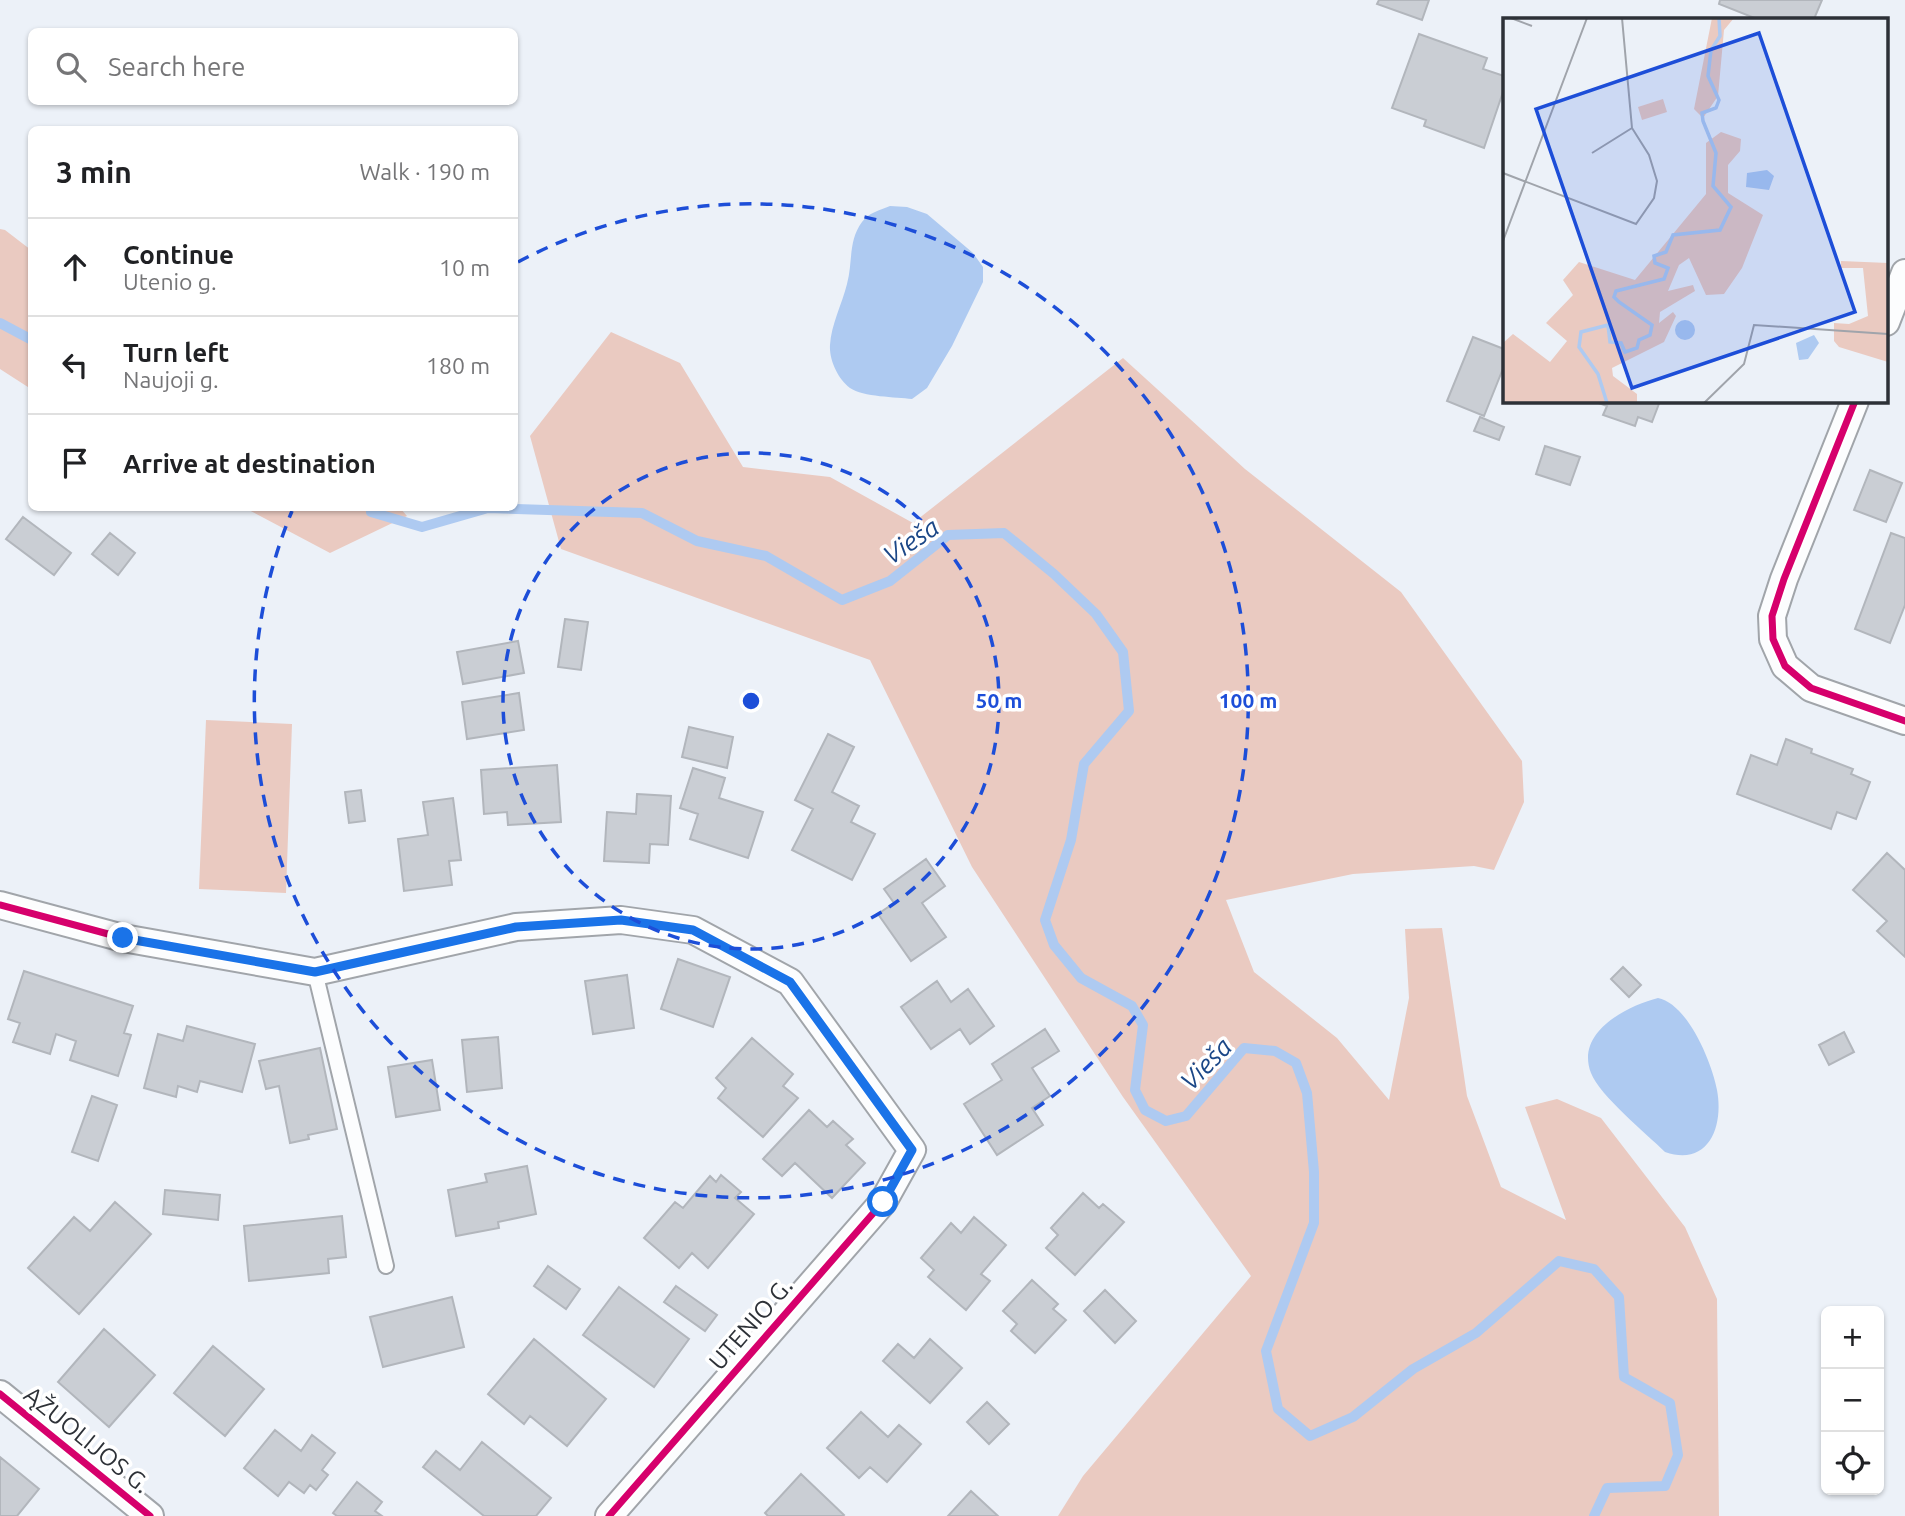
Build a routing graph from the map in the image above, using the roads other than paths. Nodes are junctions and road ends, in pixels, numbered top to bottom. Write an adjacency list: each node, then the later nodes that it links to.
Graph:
1 (1905, 273): 2 (street)
2 (1888, 317)
3 (1855, 402): 4 (street)
4 (1905, 721)
5 (0, 905): 6 (street)
6 (315, 972): 7 (lane); 10 (street, UTENIO G.)
7 (386, 1266)
8 (0, 1394): 9 (street, ĄŽUOLIJOS G.)
9 (150, 1516)
10 (609, 1516)

